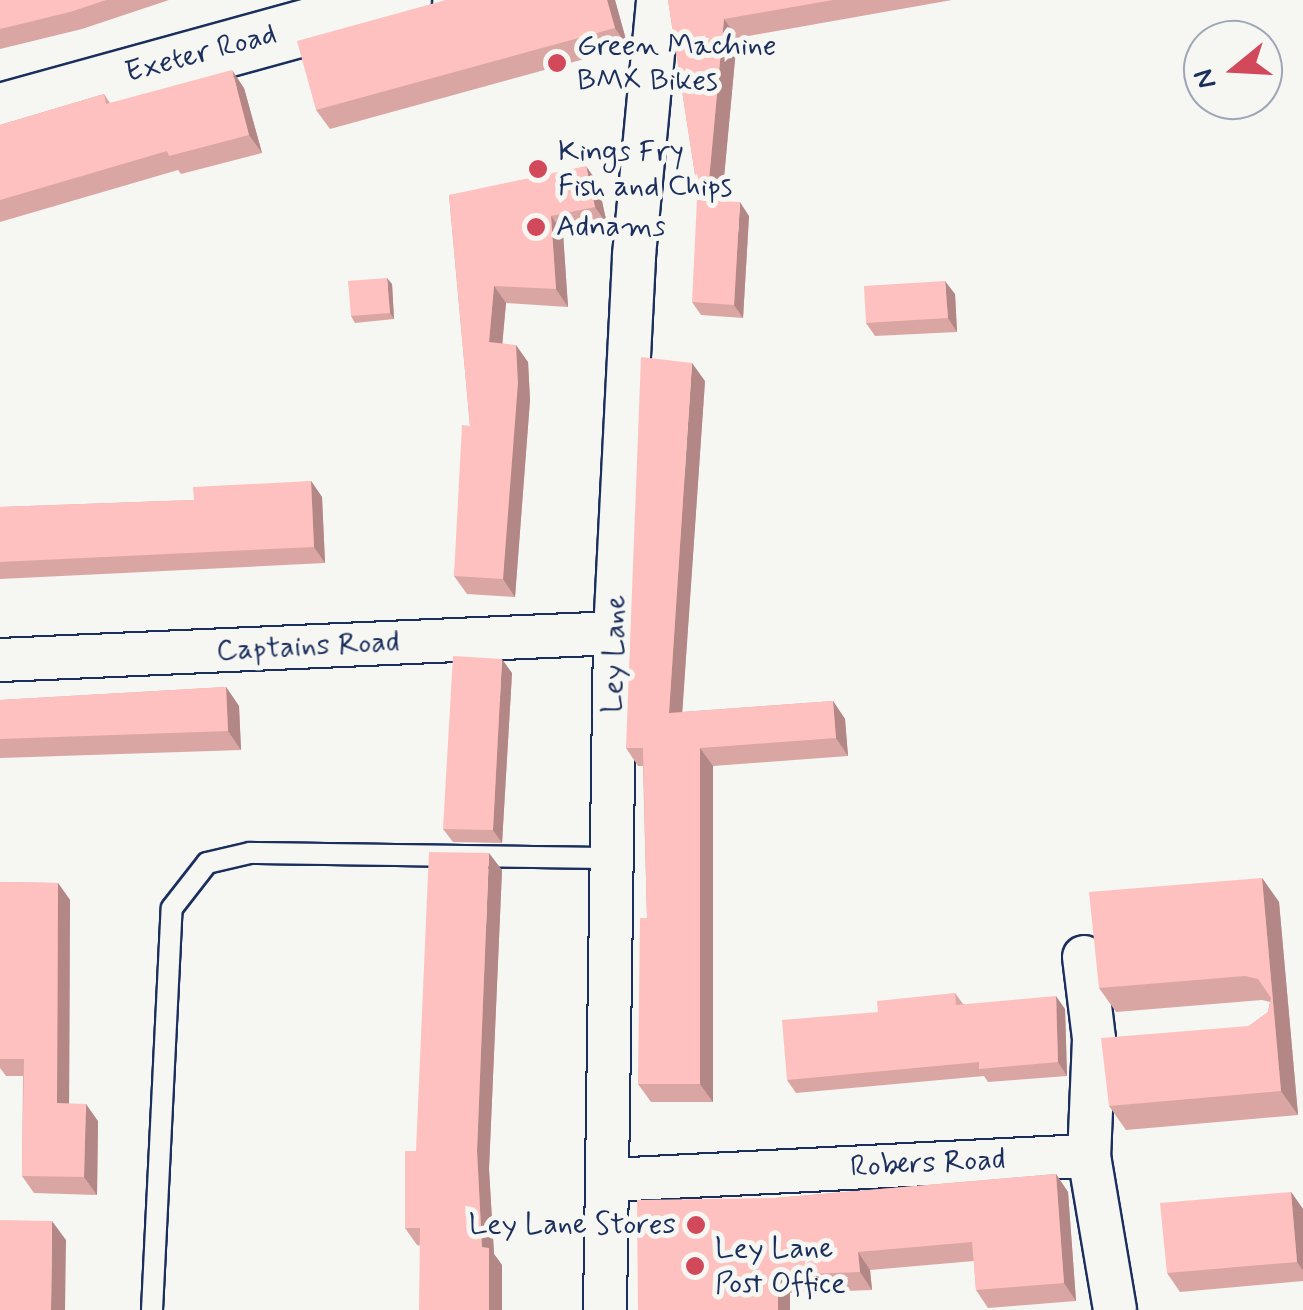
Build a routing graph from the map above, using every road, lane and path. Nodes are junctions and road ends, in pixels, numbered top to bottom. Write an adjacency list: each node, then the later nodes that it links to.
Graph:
1 (403, 0): 3 (main road, Exeter Road)
2 (658, 0): 4 (street, Ley Lane)
3 (0, 111)
4 (615, 633): 5 (street, Captains Road); 6 (street, Ley Lane)
5 (0, 660)
6 (610, 858): 9 (street, Ley Lane); 10 (lane)
7 (1084, 957): 8 (street)
8 (1089, 1156): 9 (street, Robers Road); 12 (street)
9 (611, 1180): 11 (street, Ley Lane)
10 (152, 1310)
11 (604, 1310)
12 (1115, 1310)

